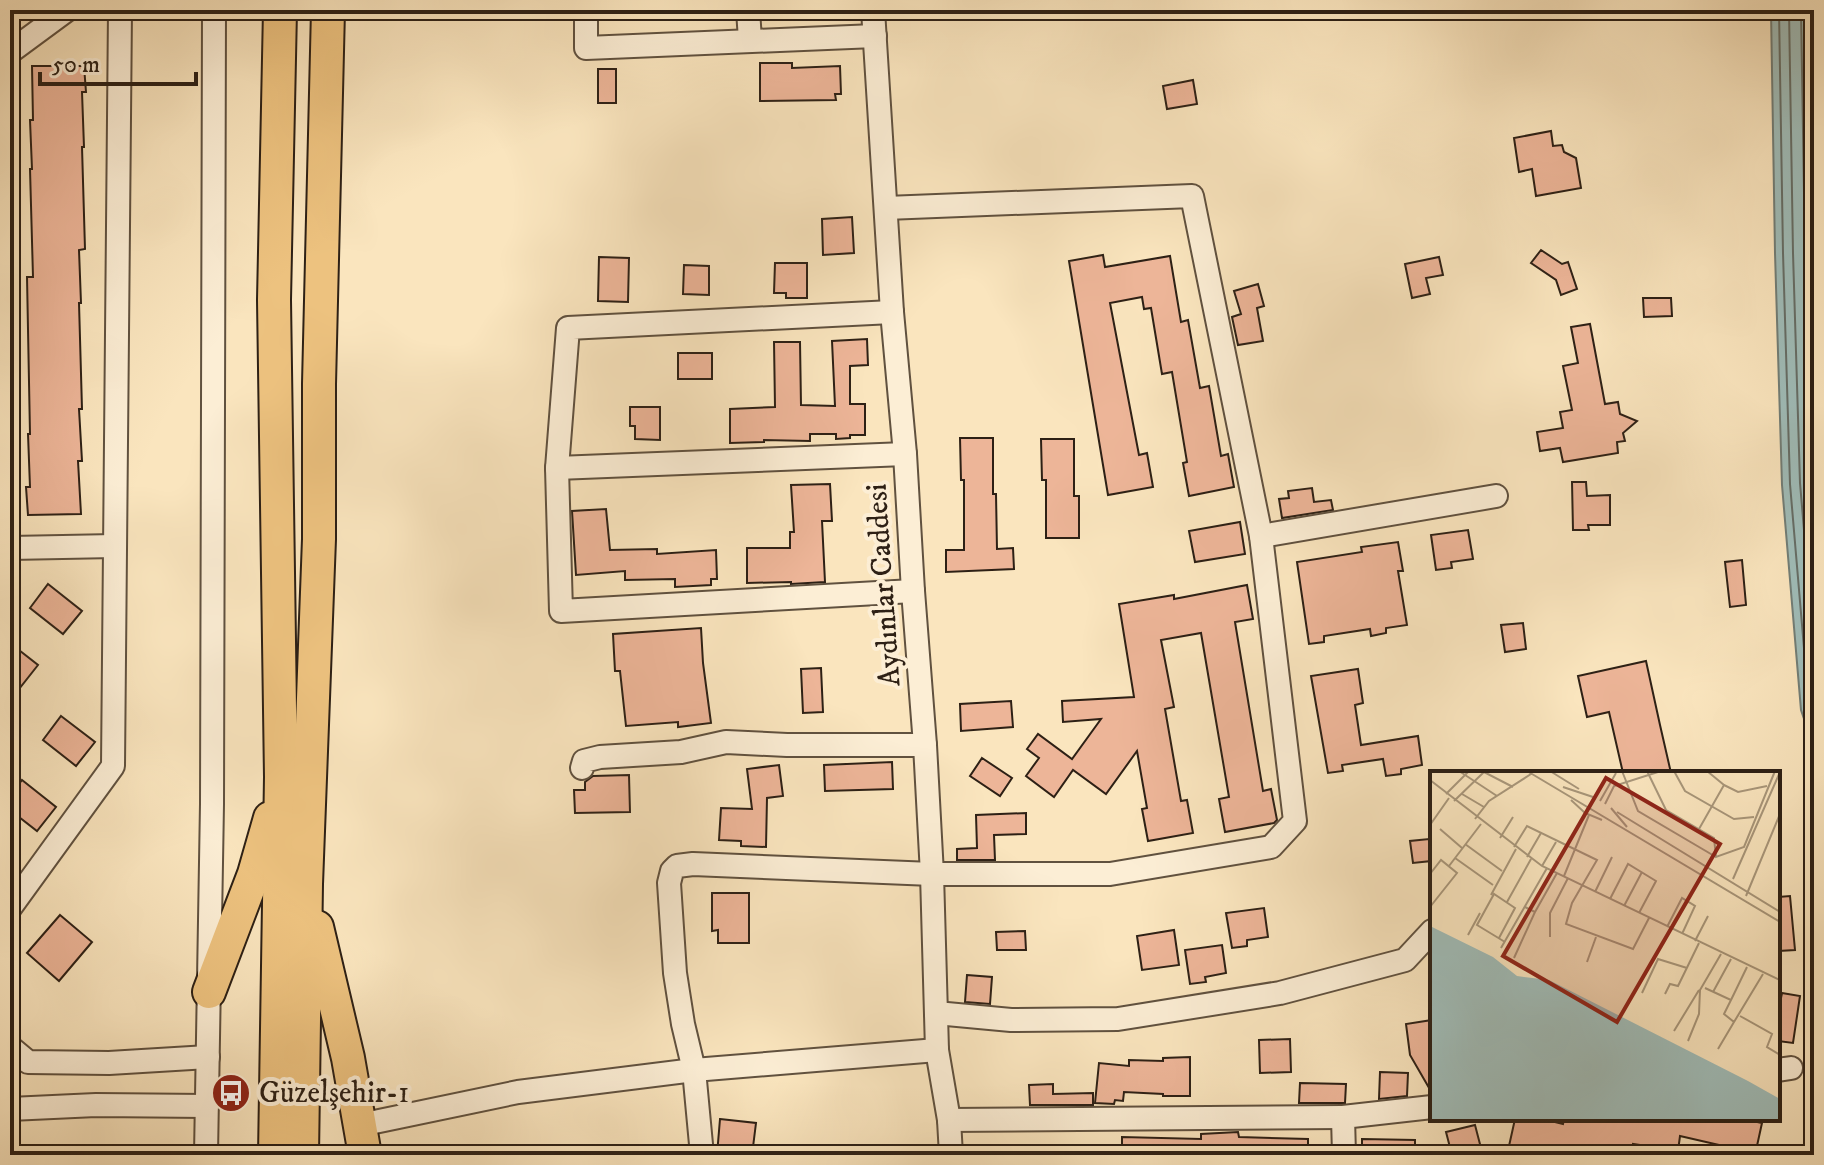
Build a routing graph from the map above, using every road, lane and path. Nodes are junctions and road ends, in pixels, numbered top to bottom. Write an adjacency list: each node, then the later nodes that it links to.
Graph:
1 (67, 10): 11 (street)
2 (120, 10): 18 (street)
3 (214, 10): 28 (street)
4 (280, 10): 23 (highway)
5 (328, 10): 25 (highway)
6 (586, 10): 10 (street)
7 (748, 10): 10 (street)
8 (873, 10): 9 (street, Aydınlar Caddesi)
9 (875, 36): 10 (street); 12 (street, Aydınlar Caddesi)
10 (750, 40)
11 (10, 52)
12 (886, 208): 13 (street, Aydınlar Caddesi); 17 (street)
13 (892, 312): 14 (street, Aydınlar Caddesi); 15 (street)
14 (905, 454): 15 (street); 20 (street, Aydınlar Caddesi)
15 (557, 468): 20 (street)
16 (1496, 496): 17 (street)
17 (1261, 536): 24 (street)
18 (115, 546): 19 (street); 26 (street)
19 (10, 548)
20 (913, 591): 21 (street, Aydınlar Caddesi)
21 (925, 745): 22 (street); 24 (street, Aydınlar Caddesi)
22 (582, 768)
23 (281, 777): 28 (highway); 41 (highway)
24 (932, 874): 29 (street, Aydınlar Caddesi); 33 (street)
25 (306, 884): 39 (highway); 42 (highway)
26 (10, 908)
27 (1430, 933): 29 (street)
28 (209, 992): 32 (street)
29 (936, 1013): 30 (street, Aydınlar Caddesi)
30 (937, 1050): 33 (street); 38 (street, Aydınlar Caddesi)
31 (16, 1057): 32 (street)
32 (208, 1057): 34 (street)
33 (694, 1070): 39 (street); 43 (street)
34 (207, 1106): 36 (street); 40 (street)
35 (1430, 1107): 37 (street)
36 (10, 1109)
37 (1343, 1117): 38 (street); 45 (street)
38 (949, 1120): 44 (street, Aydınlar Caddesi)
39 (363, 1140)
40 (206, 1155)
41 (275, 1155)
42 (302, 1155)
43 (702, 1155)
44 (951, 1155)
45 (1344, 1155)

